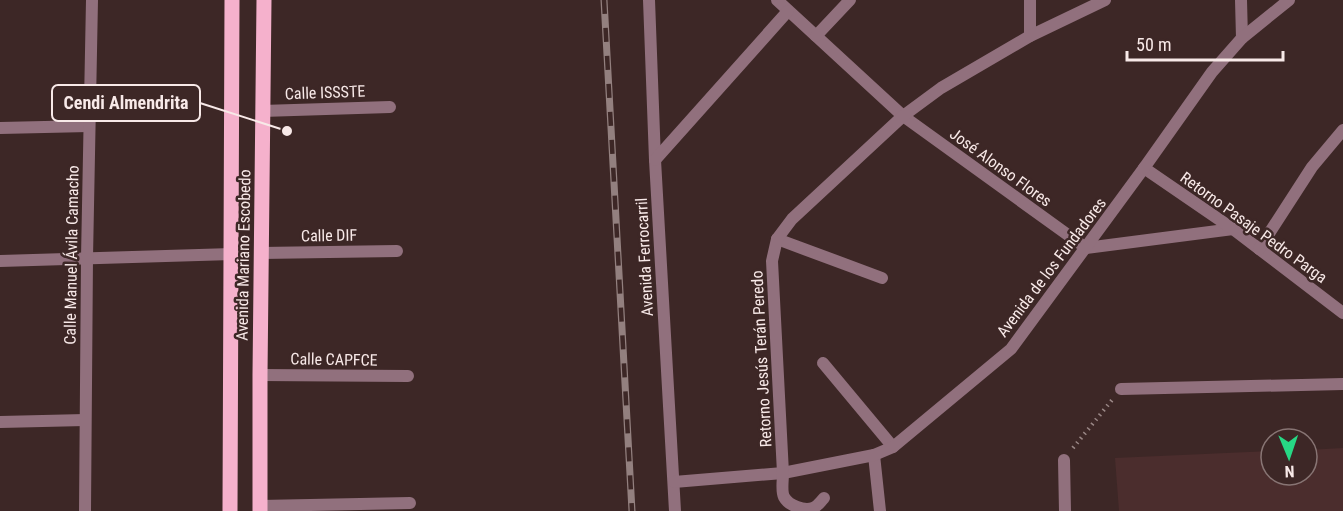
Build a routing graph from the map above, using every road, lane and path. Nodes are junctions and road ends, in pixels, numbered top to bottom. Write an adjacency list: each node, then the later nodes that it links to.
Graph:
1 (92, 0): 18 (street, Calle Manuel Ávila Camacho)
2 (232, 0): 29 (main road, Avenida Mariano Escobedo)
3 (264, 0): 16 (main road, Avenida Mariano Escobedo)
4 (650, 0): 21 (street, Avenida Ferrocarril)
5 (777, 0): 11 (street, José Alonso Flores)
6 (850, 0): 12 (street)
7 (1030, 0): 13 (street)
8 (1105, 0): 13 (street, Retorno Jesús Terán Peredo)
9 (1241, 0): 14 (street)
10 (1289, 0): 14 (street, Avenida de los Fundadores)
11 (788, 10): 12 (street, José Alonso Flores); 21 (street)
12 (816, 36): 17 (street, José Alonso Flores)
13 (1030, 36): 17 (street, Retorno Jesús Terán Peredo)
14 (1242, 38): 22 (street, Avenida de los Fundadores)
15 (390, 106): 16 (street, Calle ISSSTE)
16 (262, 111): 28 (main road, Avenida Mariano Escobedo)
17 (903, 116): 24 (street, Retorno Jesús Terán Peredo); 25 (street, José Alonso Flores)
18 (89, 126): 19 (street); 30 (street, Calle Manuel Ávila Camacho)
19 (0, 128)
20 (1340, 139): 26 (street)
21 (655, 160): 45 (street, Avenida Ferrocarril)
22 (1144, 168): 23 (street, Retorno Pasaje Pedro Parga); 25 (street, Avenida de los Fundadores)
23 (1233, 229): 25 (street); 26 (street, Retorno Pasaje Pedro Parga)
24 (777, 239): 32 (street); 44 (street, Retorno Jesús Terán Peredo)
25 (1086, 248): 41 (street, Avenida de los Fundadores)
26 (1259, 249): 33 (street, Retorno Pasaje Pedro Parga)
27 (397, 251): 28 (street, Calle DIF)
28 (261, 253): 35 (main road, Avenida Mariano Escobedo)
29 (232, 254): 30 (street); 50 (main road, Avenida Mariano Escobedo)
30 (87, 258): 31 (street); 39 (street, Calle Manuel Ávila Camacho)
31 (0, 261)
32 (882, 278)
33 (1343, 313)
34 (823, 363): 41 (street)
35 (260, 375): 36 (street, Calle CAPFCE); 48 (main road, Avenida Mariano Escobedo)
36 (408, 376)
37 (1343, 384): 38 (street)
38 (1120, 389): 43 (path)
39 (85, 420): 40 (street); 49 (street, Calle Manuel Ávila Camacho)
40 (0, 422)
41 (893, 447): 42 (street, Avenida de los Fundadores)
42 (874, 455): 44 (street, Avenida de los Fundadores); 52 (street)
43 (1064, 460): 53 (street)
44 (783, 473): 45 (street, Avenida de los Fundadores); 46 (street, Retorno Jesús Terán Peredo)
45 (674, 482): 51 (street, Avenida Ferrocarril)
46 (824, 498)
47 (410, 503): 48 (street)
48 (260, 509)
49 (85, 511)
50 (230, 511)
51 (675, 511)
52 (880, 511)
53 (1065, 511)

